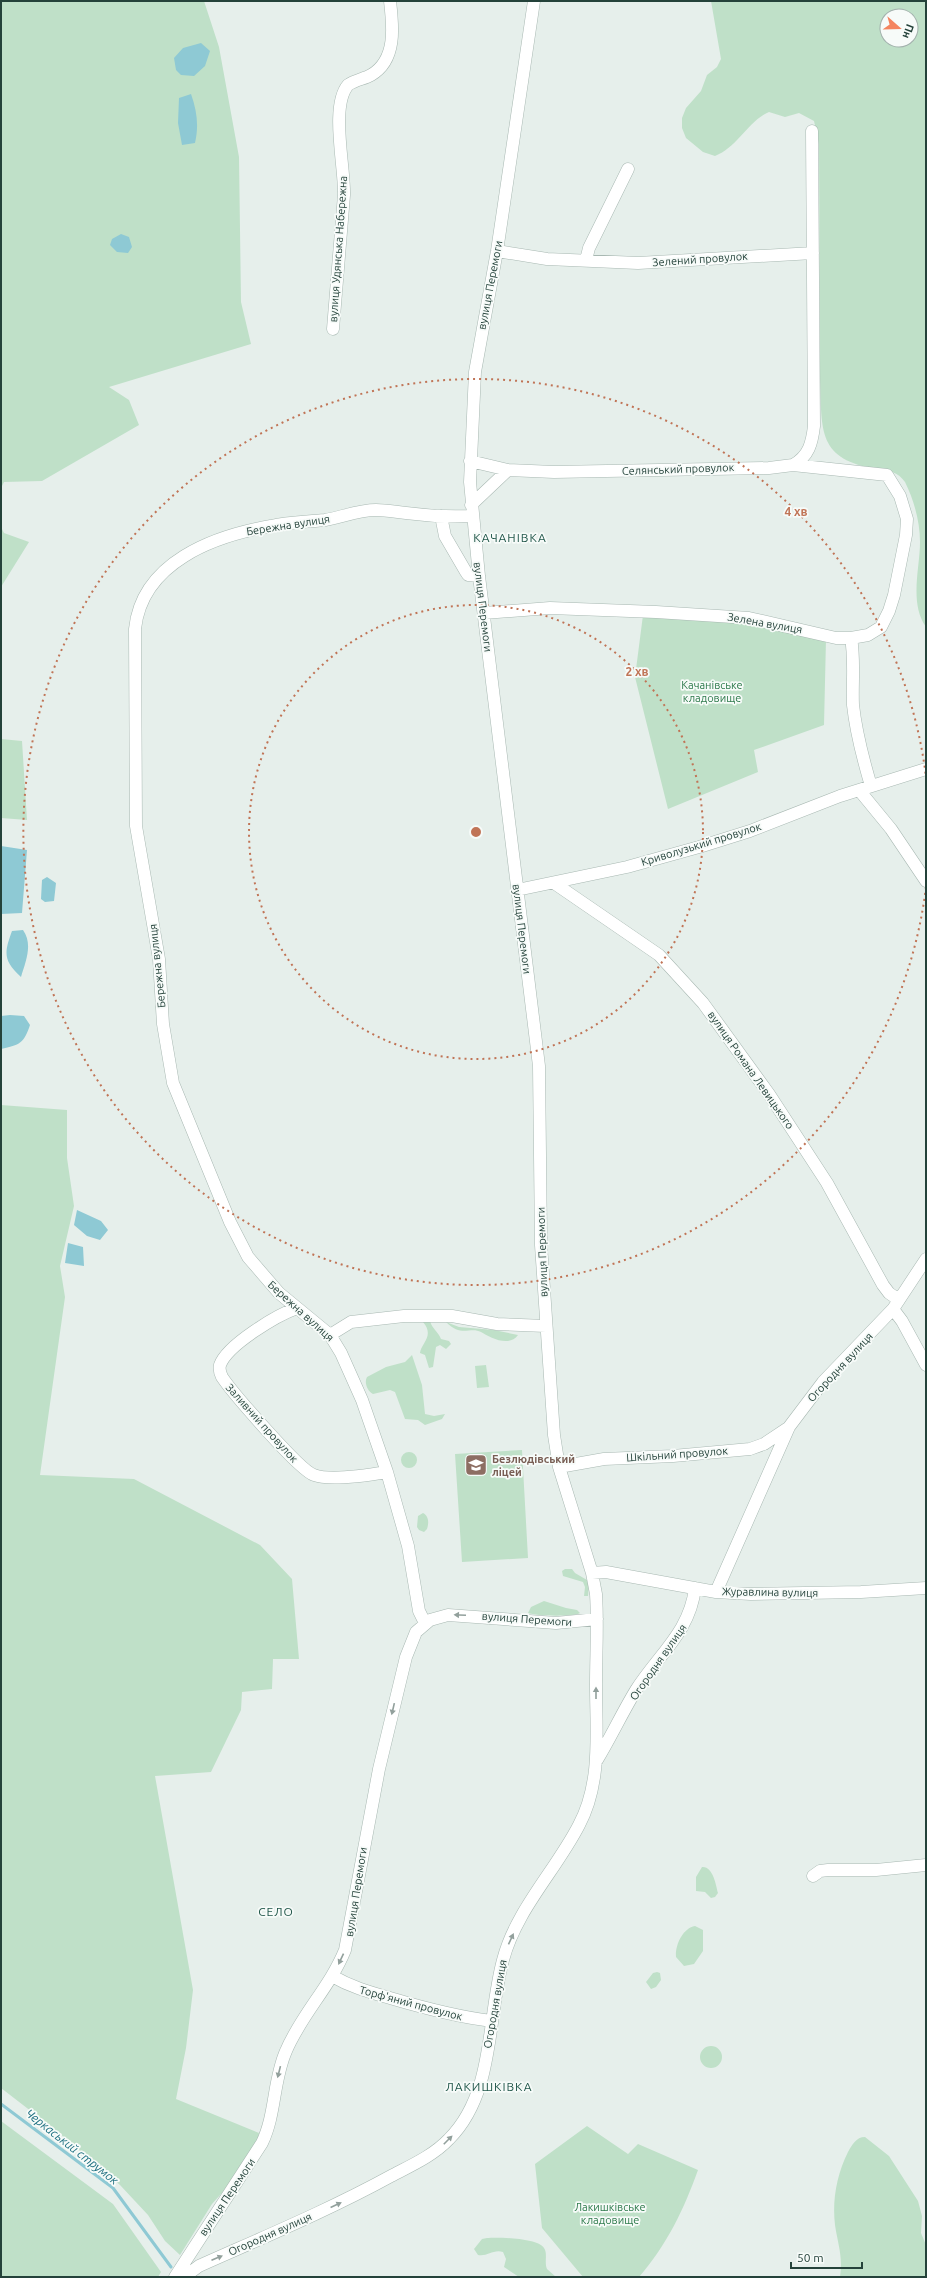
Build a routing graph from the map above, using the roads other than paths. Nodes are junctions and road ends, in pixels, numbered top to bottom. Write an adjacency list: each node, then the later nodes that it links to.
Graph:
1 (390, 1): 8 (street, вулиця Удянська Набережна)
2 (534, 1): 5 (street, вулиця Перемоги)
3 (812, 131): 6 (street)
4 (628, 169): 7 (street)
5 (497, 251): 7 (street, Зелений провулок); 9 (street, вулиця Перемоги)
6 (813, 253): 7 (street, Зелений провулок); 10 (street)
7 (586, 260)
8 (333, 329)
9 (470, 461): 11 (street, Селянський провулок); 13 (street, вулиця Перемоги)
10 (793, 465): 11 (street, Селянський провулок); 12 (street, Селянський провулок)
11 (508, 470): 13 (street)
12 (887, 474): 17 (street, Зелена вулиця)
13 (472, 510): 14 (street, Бережна вулиця); 15 (street, вулиця Перемоги)
14 (442, 516): 15 (street); 26 (street, Бережна вулиця)
15 (479, 576): 16 (street, вулиця Перемоги)
16 (484, 613): 17 (street, Зелена вулиця); 23 (street, вулиця Перемоги)
17 (851, 638): 19 (street)
18 (926, 769): 19 (street, Криволузький провулок)
19 (871, 786): 20 (street, Криволузький провулок)
20 (859, 790): 21 (street); 22 (street, Криволузький провулок)
21 (926, 881)
22 (554, 883): 23 (street, Криволузький провулок); 25 (street, вулиця Романа Левицького)
23 (517, 890): 27 (street, вулиця Перемоги)
24 (926, 1259): 25 (street, Огородня вулиця)
25 (896, 1304): 29 (street, вулиця Романа Левицького); 30 (street, Огородня вулиця)
26 (297, 1308): 28 (street, Бережна вулиця); 32 (street, Заливний провулок)
27 (546, 1326): 28 (street); 31 (street, вулиця Перемоги)
28 (330, 1335): 32 (street, Бережна вулиця)
29 (926, 1365)
30 (789, 1427): 31 (street, Шкільний провулок); 36 (street, Огородня вулиця)
31 (559, 1467): 33 (street, вулиця Перемоги)
32 (387, 1472): 38 (street, Бережна вулиця)
33 (592, 1573): 34 (street, Журавлина вулиця); 37 (street, вулиця Перемоги)
34 (696, 1588): 36 (street, Журавлина вулиця); 39 (street, Огородня вулиця)
35 (926, 1588): 36 (street, Журавлина вулиця)
36 (716, 1592)
37 (596, 1619): 38 (street, вулиця Перемоги, one-way to 38); 39 (street, one-way to 37)
38 (425, 1623): 42 (street, вулиця Перемоги, one-way to 42)
39 (596, 1761): 43 (street, Огородня вулиця, one-way to 39)
40 (926, 1865): 41 (street)
41 (813, 1876)
42 (332, 1976): 43 (street, Торф'яний провулок); 44 (street, вулиця Перемоги, one-way to 44)
43 (492, 2021): 45 (street, Огородня вулиця, one-way to 43)
44 (175, 2277)
45 (184, 2277)

